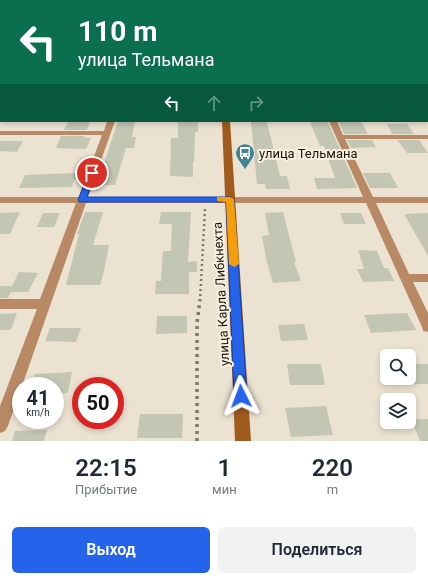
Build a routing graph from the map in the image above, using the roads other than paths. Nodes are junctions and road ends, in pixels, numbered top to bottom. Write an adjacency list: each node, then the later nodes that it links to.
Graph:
1 (111, 122): 5 (street)
2 (226, 122): 8 (main road, улица Карла Либкнехта)
3 (333, 122): 6 (street)
4 (0, 133): 5 (street)
5 (106, 133): 10 (street)
6 (340, 137): 7 (street); 11 (street)
7 (428, 137)
8 (230, 199): 10 (street); 11 (street); 20 (main road, улица Карла Либкнехта)
9 (0, 200): 10 (street)
10 (82, 200): 16 (street)
11 (369, 200): 12 (street); 13 (street)
12 (428, 200)
13 (405, 278): 14 (street); 17 (street)
14 (428, 278)
15 (0, 304): 16 (street)
16 (44, 304): 18 (street)
17 (428, 327)
18 (3, 408): 19 (street)
19 (0, 426)
20 (243, 441)

